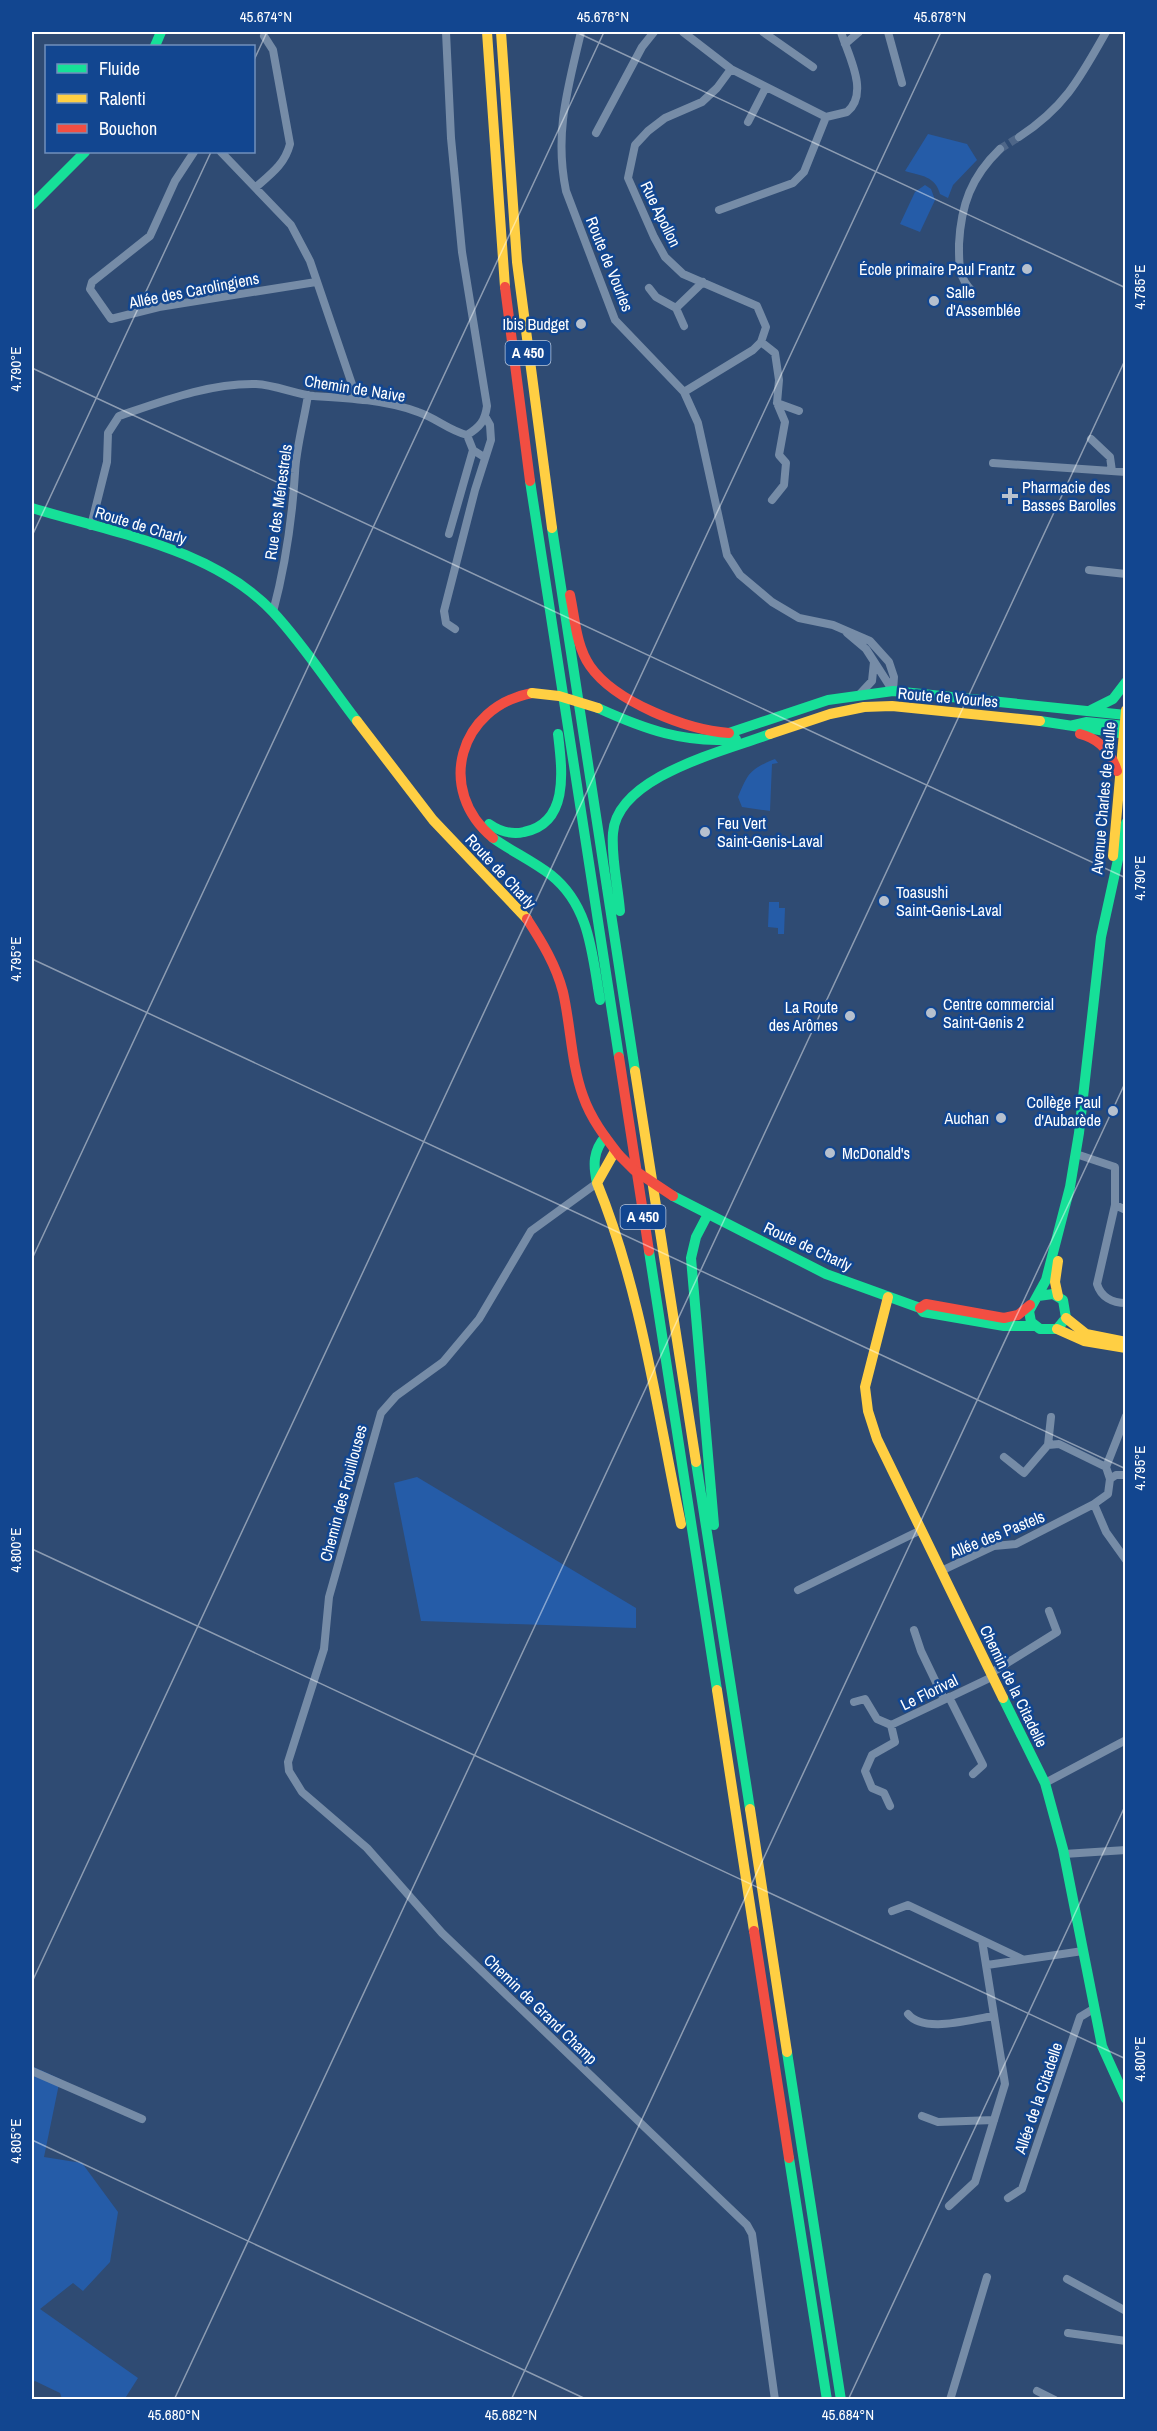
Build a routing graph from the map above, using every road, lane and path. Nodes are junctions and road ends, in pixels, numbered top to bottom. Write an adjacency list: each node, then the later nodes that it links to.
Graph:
1 (446, 32): 41 (street)
2 (487, 32): 60 (main road, A 450)
3 (501, 32): 53 (main road, A 450)
4 (581, 32): 36 (street, Route de Vourles)
5 (654, 32): 20 (street)
6 (683, 32): 15 (street)
7 (763, 32): 14 (street)
8 (841, 32): 13 (street)
9 (859, 32): 13 (street)
10 (888, 32): 16 (street)
11 (1106, 32): 21 (street)
12 (264, 36): 26 (street)
13 (845, 44): 18 (street)
14 (813, 68)
15 (731, 69): 17 (street); 30 (street, Rue Apollon)
16 (902, 83)
17 (766, 87): 18 (street); 19 (street)
18 (826, 117): 28 (street)
19 (748, 122)
20 (596, 133)
21 (1019, 137)
22 (1000, 149): 32 (street)
23 (84, 153): 27 (main road)
24 (193, 153): 29 (street, Allée des Carolingiens)
25 (222, 153): 26 (street)
26 (256, 186): 29 (street)
27 (32, 205)
28 (719, 210)
29 (316, 282): 38 (street)
30 (702, 282): 33 (street); 35 (street, Rue Apollon)
31 (649, 288): 33 (street)
32 (972, 291)
33 (676, 308): 34 (street)
34 (684, 326)
35 (761, 342): 36 (street); 39 (street)
36 (684, 392): 57 (street, Route de Vourles)
37 (308, 395): 38 (street, Chemin de Naive); 51 (street, Chemin de Naive); 56 (street, Rue des Ménestrels)
38 (357, 399): 42 (street, Chemin de Naive)
39 (777, 403): 40 (street); 49 (street)
40 (799, 411)
41 (486, 418): 42 (street); 45 (street)
42 (467, 435): 44 (street)
43 (1091, 439): 47 (street)
44 (472, 450): 45 (street); 52 (street)
45 (484, 457): 58 (street)
46 (993, 463): 47 (street)
47 (1112, 471): 48 (street)
48 (1125, 472)
49 (772, 500)
50 (32, 508): 51 (main road, Route de Charly)
51 (91, 526): 56 (main road, Route de Charly)
52 (449, 534)
53 (553, 539): 71 (main road); 78 (main road, A 450)
54 (1089, 570): 55 (street)
55 (1125, 574)
56 (273, 612): 80 (main road, Route de Charly)
57 (841, 628): 59 (street, Route de Vourles); 62 (street, Route de Vourles)
58 (455, 629)
59 (874, 660): 62 (street, Route de Vourles); 63 (street)
60 (558, 669): 75 (main road); 79 (main road, A 450)
61 (1125, 682): 68 (main road)
62 (893, 691): 63 (main road, Route de Vourles); 64 (main road, Route de Vourles); 65 (main road); 66 (main road)
63 (859, 695): 71 (main road, Route de Vourles)
64 (943, 695): 67 (main road); 68 (main road, Route de Vourles)
65 (908, 706): 66 (main road, Route de Vourles); 67 (main road, Route de Vourles)
66 (864, 707): 72 (main road, Route de Vourles)
67 (959, 712): 69 (main road, Route de Vourles)
68 (1088, 712): 70 (main road, Route de Vourles)
69 (1052, 723): 70 (main road, Route de Vourles); 74 (main road)
70 (1125, 723): 74 (main road, Avenue Charles de Gaulle)
71 (729, 733): 73 (main road)
72 (770, 734): 73 (main road); 78 (main road)
73 (720, 742): 75 (main road, bridge)
74 (1119, 777): 77 (main road, Avenue Charles de Gaulle)
75 (475, 814): 79 (main road)
76 (1125, 823): 77 (main road, Avenue Charles de Gaulle)
77 (1111, 887): 82 (main road, Avenue Charles de Gaulle)
78 (620, 971): 107 (main road, A 450)
79 (615, 1036): 109 (main road, A 450)
80 (605, 1137): 81 (main road, Route de Charly); 83 (main road)
81 (617, 1153): 83 (main road); 86 (main road, Route de Charly, bridge)
82 (1080, 1154): 84 (street); 87 (main road, Avenue Charles de Gaulle); 88 (main road, Avenue Charles de Gaulle)
83 (597, 1183): 109 (main road); 114 (street, Chemin des Fouillouses)
84 (1114, 1205): 85 (street); 90 (street)
85 (1125, 1210)
86 (708, 1214): 89 (main road, Route de Charly); 107 (main road)
87 (1038, 1296): 88 (main road); 91 (main road)
88 (1058, 1296): 93 (main road)
89 (888, 1297): 92 (main road, Route de Charly); 106 (main road, Chemin de la Citadelle)
90 (1125, 1303)
91 (1030, 1305): 92 (main road, Route de Charly); 94 (main road)
92 (920, 1308): 94 (main road, Route de Charly)
93 (1066, 1318): 95 (main road); 96 (main road)
94 (1035, 1326): 95 (main road)
95 (1057, 1329): 97 (main road)
96 (1125, 1342)
97 (1125, 1347)
98 (1125, 1416): 102 (street)
99 (1051, 1418): 100 (street)
100 (1048, 1445): 101 (street); 102 (street)
101 (1004, 1457)
102 (1106, 1467): 104 (street)
103 (1125, 1476): 104 (street)
104 (1110, 1479): 105 (street, Allée des Pastels)
105 (1094, 1504): 108 (street); 110 (street, Allée des Pastels)
106 (921, 1530): 110 (main road, Chemin de la Citadelle); 111 (street)
107 (709, 1545): 148 (main road, A 450)
108 (1125, 1560)
109 (698, 1571): 147 (main road, A 450)
110 (941, 1571): 115 (main road, Chemin de la Citadelle)
111 (798, 1590)
112 (1049, 1611): 115 (street)
113 (914, 1630): 116 (street)
114 (324, 1649): 146 (street, Chemin de Grand Champ)
115 (991, 1675): 116 (street, Le Florival); 121 (main road, Chemin de la Citadelle)
116 (946, 1698): 118 (street, Le Florival); 120 (street)
117 (854, 1702): 118 (street, Le Florival)
118 (891, 1725): 122 (street)
119 (1125, 1740): 121 (street)
120 (973, 1774)
121 (1045, 1783): 124 (main road, Chemin de la Citadelle)
122 (890, 1806)
123 (1125, 1850): 124 (street)
124 (1064, 1854): 127 (main road, Chemin de la Citadelle)
125 (892, 1911): 126 (street)
126 (982, 1940): 128 (street); 129 (street)
127 (1083, 1951): 128 (street); 130 (main road, Chemin de la Citadelle)
128 (1023, 1960): 129 (street)
129 (987, 1965): 132 (street)
130 (1095, 2008): 134 (main road, Chemin de la Citadelle); 138 (street, Allée de la Citadelle)
131 (908, 2014): 132 (street)
132 (994, 2016): 137 (street)
133 (32, 2071): 136 (street)
134 (1125, 2099)
135 (922, 2116): 137 (street)
136 (142, 2119)
137 (994, 2120): 139 (street)
138 (1008, 2198)
139 (949, 2206)
140 (987, 2277): 149 (street)
141 (1066, 2278): 142 (street)
142 (1125, 2311)
143 (1068, 2333): 144 (street)
144 (1125, 2341)
145 (1037, 2391): 150 (street)
146 (775, 2400)
147 (827, 2400)
148 (841, 2400)
149 (950, 2400)
150 (1055, 2400)

